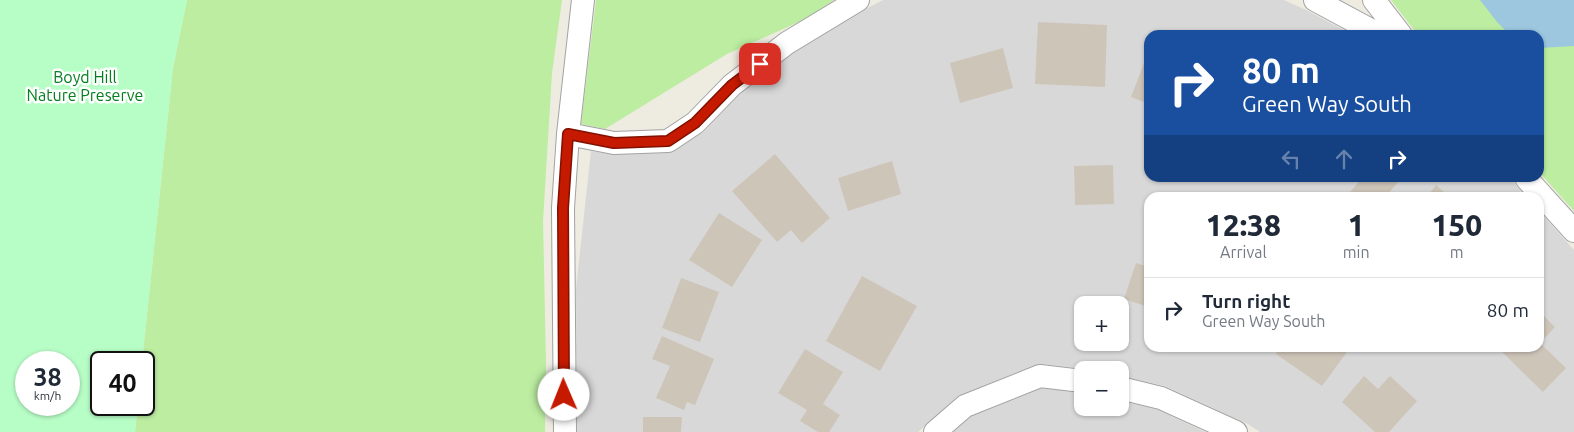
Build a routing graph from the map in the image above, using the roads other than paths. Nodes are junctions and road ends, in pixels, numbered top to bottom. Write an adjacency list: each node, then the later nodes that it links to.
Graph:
1 (583, 0): 7 (street)
2 (858, 0): 7 (street)
3 (1315, 0): 5 (street)
4 (1374, 0): 6 (street)
5 (1371, 30)
6 (1397, 30)
7 (568, 134): 14 (street)
8 (1530, 182): 9 (street)
9 (1539, 192)
10 (1544, 198): 11 (street)
11 (1574, 231)
12 (1074, 380): 15 (street)
13 (1129, 390): 16 (street)
14 (565, 432)
15 (935, 432)
16 (1236, 432)

